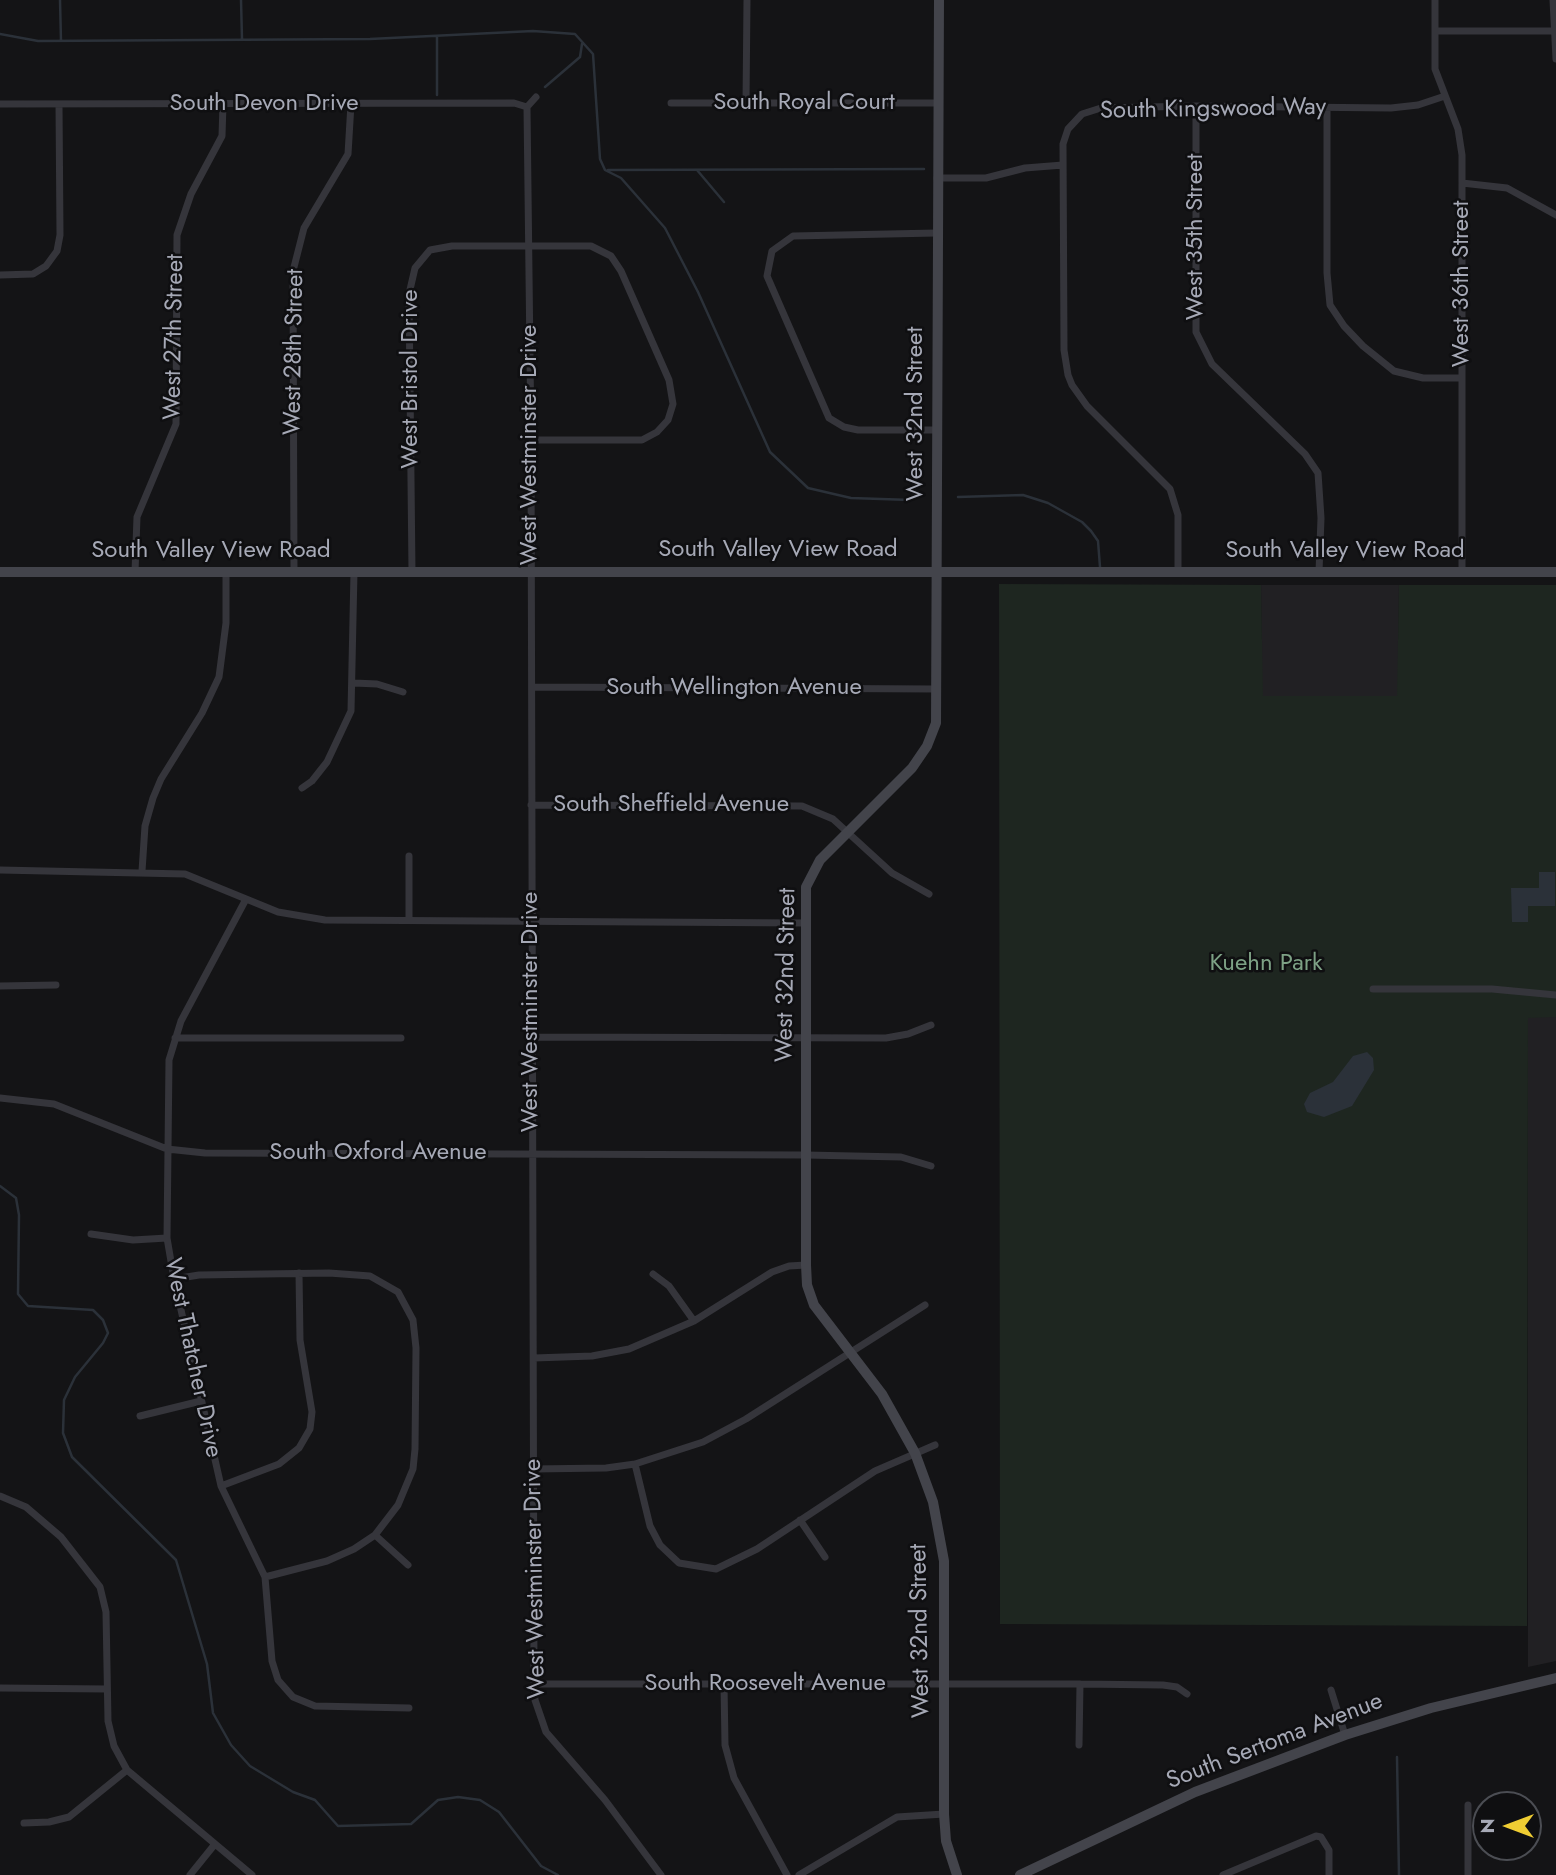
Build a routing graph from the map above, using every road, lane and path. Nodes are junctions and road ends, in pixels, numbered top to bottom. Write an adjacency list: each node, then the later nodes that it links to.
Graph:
1 (747, 0): 11 (street)
2 (939, 0): 12 (street, West 32nd Street)
3 (1435, 0): 5 (street, West 36th Street)
4 (1553, 0): 6 (street)
5 (1435, 30): 6 (street); 8 (street, West 36th Street)
6 (1553, 31): 7 (street)
7 (1556, 59)
8 (1445, 96): 19 (street, South Kingswood Way); 22 (street, West 36th Street)
9 (536, 97): 18 (street)
10 (671, 103): 11 (street, South Royal Court)
11 (746, 103): 12 (street, South Royal Court)
12 (937, 103): 21 (street, West 32nd Street)
13 (0, 104): 14 (street, South Devon Drive)
14 (59, 104): 15 (street, South Devon Drive); 26 (street)
15 (223, 104): 16 (street, South Devon Drive); 33 (street, West 27th Street)
16 (351, 104): 18 (street, South Devon Drive); 30 (street, West 28th Street)
17 (1196, 106): 19 (street, South Kingswood Way); 20 (street, South Kingswood Way); 39 (street, West 35th Street)
18 (527, 107): 25 (street, West Westminster Drive)
19 (1327, 108): 27 (street)
20 (1063, 165): 21 (street); 38 (street, South Kingswood Way)
21 (936, 178): 24 (street, West 32nd Street)
22 (1462, 183): 23 (street); 27 (street, West 36th Street)
23 (1556, 215)
24 (936, 233): 28 (street, West 32nd Street); 28 (street)
25 (528, 246): 29 (street, West Westminster Drive); 29 (street, West Bristol Drive); 36 (street, West Bristol Drive)
26 (0, 275)
27 (1462, 378): 40 (street, West 36th Street)
28 (937, 430): 31 (street, West 32nd Street)
29 (531, 440): 37 (street, West Westminster Drive)
30 (294, 571): 34 (street, South Valley View Road); 35 (street, South Valley View Road)
31 (937, 571): 37 (street, South Valley View Road); 38 (street, South Valley View Road); 44 (street, West 32nd Street)
32 (0, 572): 33 (street, South Valley View Road)
33 (135, 572): 34 (street, South Valley View Road)
34 (226, 572): 51 (street)
35 (354, 572): 36 (street, South Valley View Road); 42 (street)
36 (412, 572): 37 (street, South Valley View Road)
37 (531, 572): 43 (street, West Westminster Drive)
38 (1178, 572): 39 (street, South Valley View Road)
39 (1320, 572): 40 (street, South Valley View Road)
40 (1462, 572): 41 (street, South Valley View Road)
41 (1556, 572)
42 (354, 683): 45 (street); 46 (street)
43 (532, 687): 44 (street, South Wellington Avenue); 47 (street, West Westminster Drive)
44 (937, 689): 48 (street, West 32nd Street)
45 (403, 692)
46 (302, 788)
47 (531, 804): 48 (street, South Sheffield Avenue); 55 (street, West Westminster Drive)
48 (846, 831): 52 (street, South Sheffield Avenue); 56 (street, West 32nd Street)
49 (409, 856): 54 (street)
50 (0, 870): 51 (street)
51 (142, 871): 53 (street)
52 (929, 894)
53 (245, 901): 54 (street); 63 (street, West Thatcher Drive)
54 (409, 920): 55 (street)
55 (531, 921): 56 (street); 62 (street, West Westminster Drive)
56 (805, 923): 65 (street, West 32nd Street)
57 (56, 985): 58 (street)
58 (0, 986)
59 (1373, 989): 60 (street)
60 (1556, 996)
61 (931, 1025): 65 (street)
62 (532, 1037): 65 (street); 68 (street, West Westminster Drive)
63 (175, 1038): 64 (street); 67 (street, West Thatcher Drive)
64 (401, 1038)
65 (805, 1040): 69 (street, West 32nd Street)
66 (0, 1098): 67 (street, South Oxford Avenue)
67 (167, 1149): 68 (street, South Oxford Avenue); 72 (street, West Thatcher Drive)
68 (532, 1153): 69 (street, South Oxford Avenue); 80 (street, West Westminster Drive)
69 (806, 1155): 70 (street, South Oxford Avenue); 73 (street, West 32nd Street)
70 (932, 1166)
71 (91, 1234): 72 (street)
72 (167, 1238): 76 (street, West Thatcher Drive)
73 (806, 1265): 78 (street); 79 (street, West 32nd Street)
74 (299, 1273): 76 (street); 87 (street); 90 (street)
75 (653, 1274): 78 (street)
76 (174, 1279): 81 (street, West Thatcher Drive)
77 (925, 1305): 79 (street)
78 (694, 1321): 80 (street)
79 (850, 1354): 84 (street, West 32nd Street); 85 (street)
80 (534, 1357): 86 (street, West Westminster Drive)
81 (201, 1401): 82 (street); 87 (street, West Thatcher Drive)
82 (140, 1416)
83 (934, 1445): 84 (street)
84 (915, 1453): 89 (street); 97 (street, West 32nd Street)
85 (635, 1464): 86 (street); 89 (street)
86 (533, 1469): 95 (street, West Westminster Drive)
87 (221, 1486): 93 (street, West Thatcher Drive)
88 (0, 1496): 100 (street)
89 (800, 1520): 91 (street)
90 (375, 1535): 92 (street); 93 (street)
91 (825, 1557)
92 (408, 1565)
93 (265, 1577): 103 (street, West Thatcher Drive)
94 (1556, 1678): 104 (street, South Sertoma Avenue)
95 (534, 1684): 96 (street, South Roosevelt Avenue); 113 (street, West Westminster Drive)
96 (724, 1684): 97 (street, South Roosevelt Avenue); 114 (street)
97 (944, 1684): 98 (street, South Roosevelt Avenue); 108 (street, West 32nd Street)
98 (1080, 1684): 102 (street, South Roosevelt Avenue); 105 (street)
99 (0, 1688): 100 (street)
100 (107, 1689): 106 (street)
101 (1331, 1690): 104 (street)
102 (1187, 1694)
103 (409, 1708)
104 (1345, 1735): 117 (street, South Sertoma Avenue)
105 (1079, 1745)
106 (127, 1770): 109 (street); 110 (street)
107 (1468, 1805): 120 (street)
108 (944, 1814): 115 (street); 116 (street, West 32nd Street)
109 (24, 1823)
110 (215, 1844): 111 (street); 112 (street)
111 (190, 1875)
112 (252, 1875)
113 (661, 1875)
114 (786, 1875)
115 (799, 1875)
116 (957, 1875)
117 (1020, 1875)
118 (1223, 1875): 119 (street)
119 (1329, 1875)
120 (1468, 1875)

